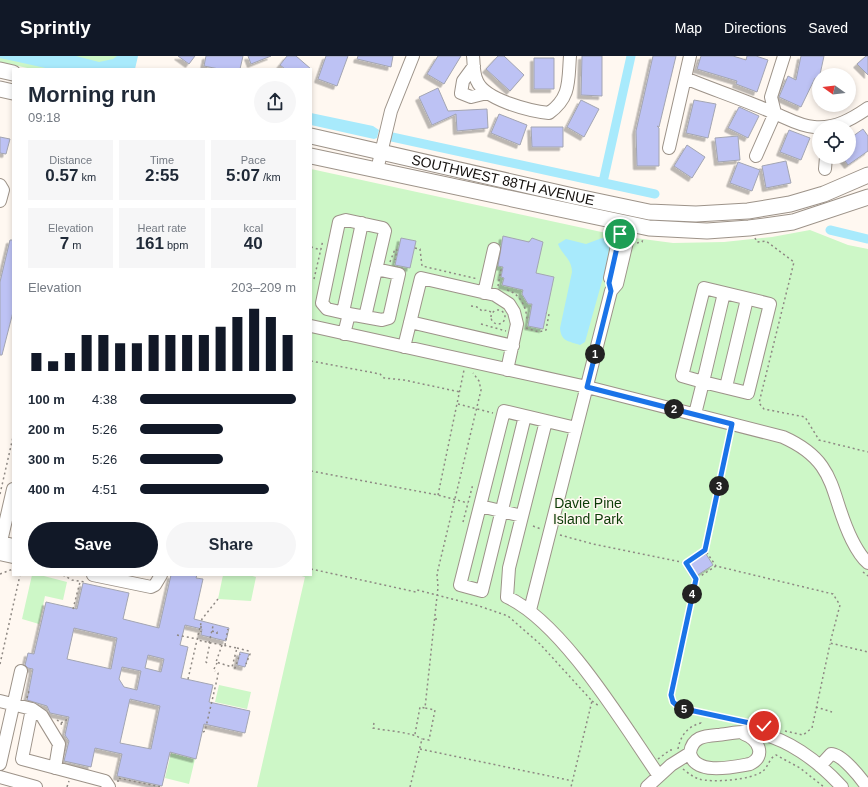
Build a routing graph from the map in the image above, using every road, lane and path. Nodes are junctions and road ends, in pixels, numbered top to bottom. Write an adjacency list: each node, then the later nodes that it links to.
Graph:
1 (413, 56): 18 (street)
2 (570, 56): 11 (street)
3 (690, 56): 8 (street)
4 (784, 56): 13 (street)
5 (473, 61): 11 (street); 11 (street)
6 (0, 70): 7 (main road)
7 (12, 73)
8 (685, 78): 13 (street); 17 (street)
9 (0, 89): 10 (main road)
10 (12, 92)
11 (486, 93)
12 (868, 108): 14 (street)
13 (775, 113): 15 (street); 20 (street)
14 (851, 120)
15 (812, 127)
16 (312, 136): 18 (main road, SOUTHWEST 88TH AVENUE)
17 (669, 148)
18 (382, 151): 21 (street); 22 (main road, SOUTHWEST 88TH AVENUE)
19 (312, 156): 21 (main road, SOUTHWEST 88TH AVENUE)
20 (756, 156)
21 (377, 170): 25 (main road, SOUTHWEST 88TH AVENUE)
22 (868, 175)
23 (868, 197): 25 (main road, SOUTHWEST 88TH AVENUE)
24 (362, 223): 34 (street); 40 (street); 40 (street)
25 (627, 224): 59 (street)
26 (755, 238): 72 (path)
27 (323, 240): 31 (path)
28 (312, 248): 31 (path)
29 (415, 248): 36 (path)
30 (494, 249): 36 (street)
31 (321, 250): 35 (path)
32 (394, 261): 33 (path)
33 (389, 268)
34 (376, 269): 43 (street); 43 (street)
35 (314, 279)
36 (484, 287): 44 (street); 52 (street)
37 (724, 293): 38 (street); 58 (street); 58 (street)
38 (747, 298): 60 (street); 60 (street)
39 (471, 306): 41 (path)
40 (346, 313): 43 (street); 51 (street)
41 (493, 313): 46 (path); 46 (path)
42 (546, 313): 48 (path)
43 (365, 317)
44 (410, 322): 52 (street); 53 (street)
45 (481, 324): 49 (path)
46 (499, 324): 49 (path)
47 (312, 326): 51 (street)
48 (526, 328)
49 (500, 329): 50 (path)
50 (506, 331)
51 (344, 334): 53 (street)
52 (513, 346): 56 (street)
53 (404, 347): 56 (street)
54 (312, 361): 61 (path)
55 (457, 368): 61 (path)
56 (507, 370): 59 (street)
57 (473, 373): 63 (path)
58 (703, 382): 60 (street); 65 (street)
59 (587, 387): 65 (street); 68 (street)
60 (726, 387)
61 (460, 392): 62 (path)
62 (458, 404): 63 (path); 77 (path)
63 (477, 409): 64 (path); 78 (path)
64 (494, 413)
65 (695, 414): 69 (street)
66 (525, 416): 67 (street); 79 (street); 80 (street)
67 (546, 421): 68 (street); 81 (street)
68 (576, 428): 105 (street)
69 (732, 429): 70 (path); 88 (path); 92 (street)
70 (738, 436)
71 (12, 441): 76 (path)
72 (868, 452)
73 (312, 471): 77 (path)
74 (473, 484): 79 (path)
75 (12, 493): 87 (street)
76 (0, 494)
77 (438, 495): 78 (path)
78 (454, 499): 79 (path); 102 (path)
79 (474, 504): 80 (street); 80 (street); 82 (path)
80 (502, 512): 81 (street)
81 (522, 516): 105 (street)
82 (464, 522)
83 (532, 526): 84 (path)
84 (545, 530)
85 (554, 533): 90 (path)
86 (12, 545): 87 (street)
87 (0, 547): 89 (street)
88 (705, 550): 90 (path); 91 (path)
89 (12, 556)
90 (686, 563): 100 (path)
91 (716, 566): 100 (path); 117 (path)
92 (864, 566): 99 (path)
93 (12, 569): 95 (path)
94 (312, 569): 102 (path)
95 (0, 574)
96 (20, 576): 124 (path)
97 (97, 576): 98 (street)
98 (160, 576)
99 (868, 576)
100 (696, 579): 137 (path)
101 (80, 582): 104 (path)
102 (438, 594): 106 (path); 154 (path)
103 (218, 600): 108 (path)
104 (73, 608)
105 (530, 610): 152 (street)
106 (435, 619): 107 (path); 133 (path)
107 (439, 619)
108 (200, 625): 112 (path); 115 (path)
109 (212, 626): 111 (path)
110 (228, 629): 118 (path)
111 (212, 631): 114 (path); 116 (path)
112 (202, 632)
113 (177, 635): 115 (path)
114 (217, 636)
115 (197, 640): 116 (path); 128 (path)
116 (210, 643): 118 (path); 122 (path)
117 (830, 643): 120 (path); 134 (path)
118 (224, 645): 119 (path); 123 (path)
119 (237, 648): 125 (path); 126 (path)
120 (868, 652)
121 (240, 654): 126 (path)
122 (207, 663)
123 (217, 663): 126 (path); 141 (path)
124 (0, 664)
125 (246, 664)
126 (232, 667)
127 (21, 671): 131 (street)
128 (188, 679)
129 (29, 691): 132 (path)
130 (0, 700): 131 (street)
131 (14, 704): 132 (street); 149 (street)
132 (29, 705): 151 (street); 151 (street)
133 (425, 708): 143 (path); 144 (path)
134 (816, 708): 135 (path); 140 (path)
135 (832, 712)
136 (68, 719): 138 (path)
137 (746, 722)
138 (61, 723)
139 (374, 723): 143 (path)
140 (782, 730)
141 (203, 732)
142 (738, 733): 145 (street); 147 (street); 148 (street)
143 (415, 734): 144 (path)
144 (422, 739): 146 (path)
145 (792, 748): 148 (street); 150 (street)
146 (419, 749): 154 (path); 159 (path)
147 (690, 753): 148 (street); 152 (street)
148 (756, 760)
149 (0, 764)
150 (820, 766): 162 (street); 163 (street)
151 (55, 768): 156 (street)
152 (659, 776): 161 (street)
153 (0, 777): 155 (street)
154 (573, 781): 160 (path)
155 (36, 787)
156 (109, 787)
157 (117, 787): 158 (path)
158 (161, 787)
159 (410, 787)
160 (571, 787)
161 (646, 787)
162 (842, 787)
163 (867, 787)

